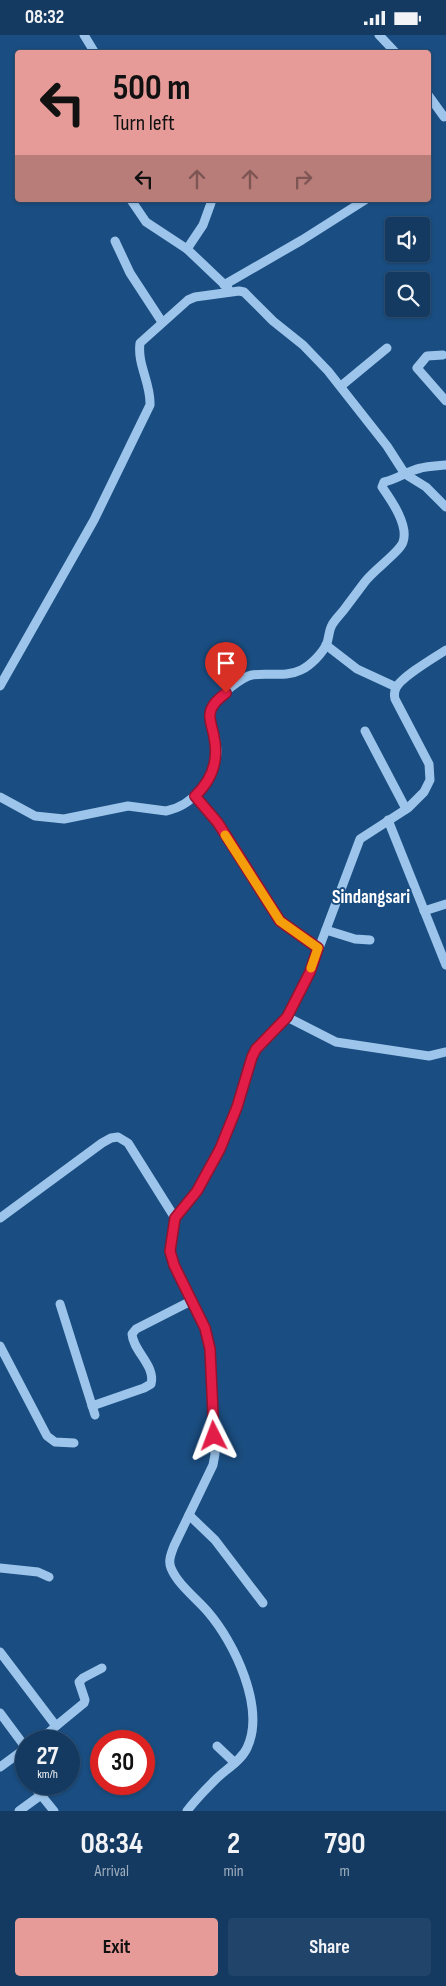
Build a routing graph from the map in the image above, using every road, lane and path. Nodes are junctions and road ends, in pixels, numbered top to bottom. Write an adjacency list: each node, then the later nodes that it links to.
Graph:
1 (84, 35): 3 (street)
2 (379, 35): 4 (street)
3 (93, 50)
4 (393, 50)
5 (431, 101): 6 (street)
6 (444, 117)
7 (132, 202): 11 (street)
8 (362, 202): 12 (street)
9 (211, 203): 11 (street)
10 (116, 241): 14 (street)
11 (187, 249): 12 (street)
12 (224, 285): 13 (street)
13 (232, 292): 14 (street); 17 (street)
14 (162, 322): 24 (street)
15 (387, 347): 17 (street)
16 (443, 355): 18 (street)
17 (341, 386): 20 (street)
18 (446, 401)
19 (446, 465): 20 (street)
20 (405, 474): 21 (street); 22 (street)
21 (446, 507)
22 (326, 645): 25 (street); 27 (street)
23 (446, 650): 25 (street)
24 (0, 686)
25 (396, 687): 29 (street)
26 (364, 731): 29 (street)
27 (195, 796): 28 (street); 35 (street)
28 (0, 797)
29 (406, 809): 30 (street)
30 (388, 820): 32 (street); 33 (street)
31 (446, 904): 32 (street)
32 (424, 911): 36 (street)
33 (326, 930): 34 (street); 35 (street)
34 (370, 940)
35 (318, 948): 37 (street)
36 (446, 965)
37 (287, 1017): 38 (street); 40 (street)
38 (446, 1052)
39 (0, 1218): 40 (street)
40 (175, 1218): 41 (street)
41 (192, 1301): 42 (street); 45 (street)
42 (60, 1305)
43 (0, 1346): 44 (street)
44 (74, 1443)
45 (189, 1515): 48 (street); 57 (street)
46 (0, 1568): 47 (street)
47 (49, 1577)
48 (263, 1603)
49 (0, 1651): 52 (street)
50 (102, 1668): 52 (street)
51 (0, 1713): 54 (street)
52 (56, 1726): 53 (street)
53 (51, 1730)
54 (15, 1733)
55 (217, 1746): 57 (street)
56 (15, 1756): 58 (street)
57 (235, 1763): 62 (street)
58 (0, 1767)
59 (41, 1795): 60 (street); 61 (street)
60 (19, 1811)
61 (54, 1811)
62 (186, 1811)

